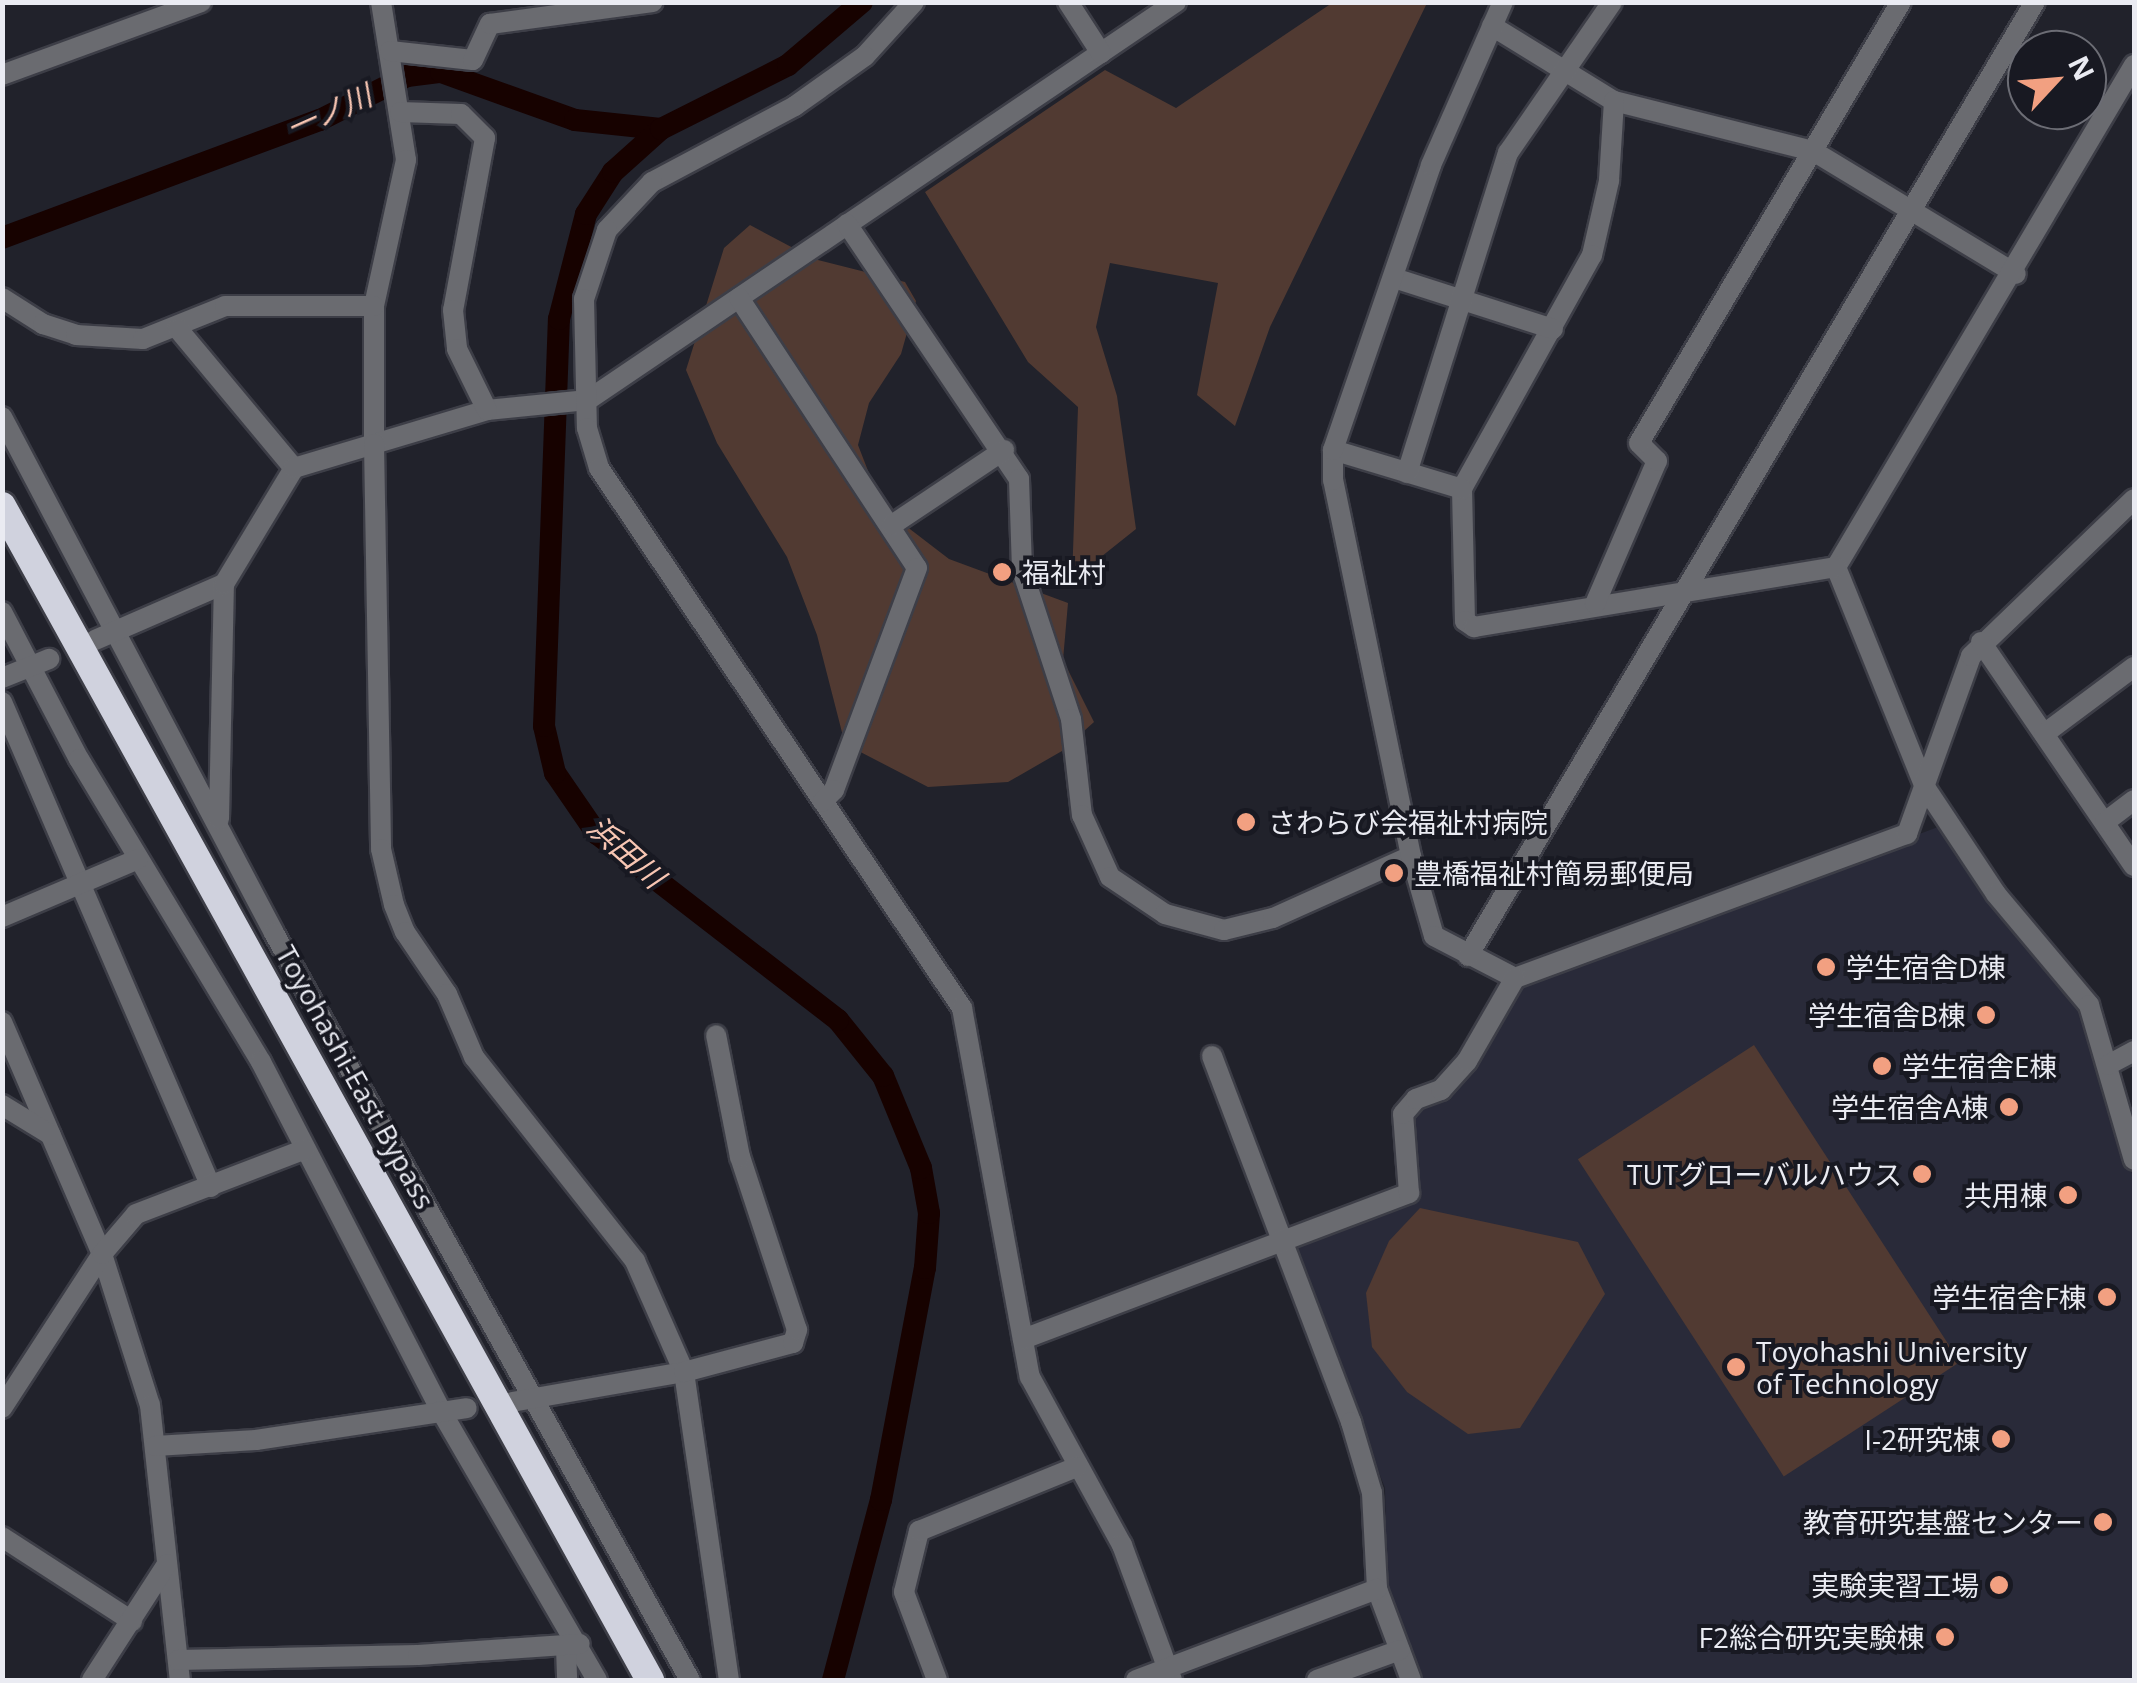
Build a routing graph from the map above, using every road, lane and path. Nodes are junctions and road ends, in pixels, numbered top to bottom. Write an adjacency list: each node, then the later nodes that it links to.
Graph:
1 (201, 2): 16 (street)
2 (381, 2): 13 (street)
3 (653, 2): 13 (street)
4 (914, 2): 30 (street)
5 (1068, 2): 12 (street)
6 (1176, 2): 12 (street)
7 (1503, 2): 11 (street)
8 (1612, 2): 15 (street)
9 (1901, 2): 19 (street)
10 (2035, 2): 20 (street)
11 (1492, 26): 15 (street); 23 (street)
12 (1101, 52): 21 (street)
13 (391, 53): 18 (street)
14 (2134, 66): 22 (street)
15 (1568, 70): 17 (street); 26 (street)
16 (2, 75)
17 (1614, 101): 19 (street); 28 (street)
18 (399, 107): 27 (street); 31 (street)
19 (1813, 151): 20 (street); 46 (street)
20 (1913, 211): 22 (street); 45 (street)
21 (847, 224): 25 (street); 34 (street)
22 (2016, 274): 43 (street)
23 (1394, 278): 26 (street); 35 (street)
24 (2, 298): 29 (street)
25 (740, 298): 30 (street); 41 (street)
26 (1460, 298): 28 (street); 37 (street)
27 (374, 306): 29 (street); 33 (street)
28 (1552, 329): 38 (street)
29 (178, 330): 36 (street)
30 (584, 402): 31 (street); 57 (street)
31 (487, 410): 33 (street)
32 (2, 417): 48 (street)
33 (374, 444): 36 (street); 80 (street)
34 (1004, 450): 41 (street); 60 (street)
35 (1334, 450): 37 (street); 60 (street)
36 (294, 468): 44 (street)
37 (1407, 473): 38 (street)
38 (1462, 488): 46 (street)
39 (2134, 498): 49 (street)
40 (2, 506): 48 (highway, Toyohashi-East Bypass)
41 (892, 525): 57 (street)
42 (2, 528): 48 (highway)
43 (1836, 567): 45 (street); 55 (street)
44 (224, 584): 48 (street); 58 (street)
45 (1682, 591): 46 (street); 65 (street)
46 (1595, 604)
47 (2, 612): 50 (street)
48 (98, 641): 58 (street); 99 (highway, Toyohashi-East Bypass)
49 (1981, 642): 54 (street); 55 (street)
50 (40, 664): 52 (street); 61 (street)
51 (2134, 667): 54 (street)
52 (2, 678)
53 (2, 702): 63 (street)
54 (2044, 734): 59 (street)
55 (1924, 787): 66 (street); 71 (street)
56 (2134, 800): 59 (street)
57 (824, 801): 79 (street)
58 (219, 820): 81 (street)
59 (2105, 822): 62 (street)
60 (1411, 856): 65 (street)
61 (138, 859): 63 (street); 74 (street)
62 (2134, 866)
63 (78, 886): 64 (street); 76 (street)
64 (2, 918)
65 (1468, 956): 66 (street)
66 (1515, 978): 77 (street)
67 (2, 1022): 73 (street)
68 (716, 1035): 80 (street)
69 (2134, 1051): 71 (street)
70 (1212, 1056): 77 (street)
71 (2108, 1065): 75 (street)
72 (2, 1105): 73 (street)
73 (50, 1136): 78 (street)
74 (305, 1149): 76 (street); 85 (street)
75 (2134, 1160)
76 (211, 1187): 78 (street)
77 (1282, 1242): 79 (street); 90 (street)
78 (102, 1254): 83 (street); 86 (street)
79 (1023, 1338): 87 (street)
80 (684, 1372): 81 (street); 101 (street)
81 (535, 1398): 82 (street); 100 (street)
82 (512, 1402)
83 (2, 1408)
84 (467, 1408): 85 (street)
85 (441, 1411): 86 (street); 92 (street)
86 (154, 1446): 89 (street)
87 (1077, 1467): 95 (street); 102 (street)
88 (2, 1537): 91 (street)
89 (167, 1564): 91 (street); 94 (street)
90 (1377, 1589): 93 (street); 95 (street)
91 (132, 1620): 96 (street)
92 (573, 1645): 94 (street); 97 (street); 98 (street)
93 (1400, 1650): 104 (street); 105 (street)
94 (179, 1670)
95 (1170, 1675): 103 (street)
96 (92, 1680)
97 (567, 1680)
98 (598, 1680)
99 (650, 1680)
100 (690, 1680)
101 (729, 1680)
102 (937, 1680)
103 (1136, 1680)
104 (1317, 1680)
105 (1411, 1680)

